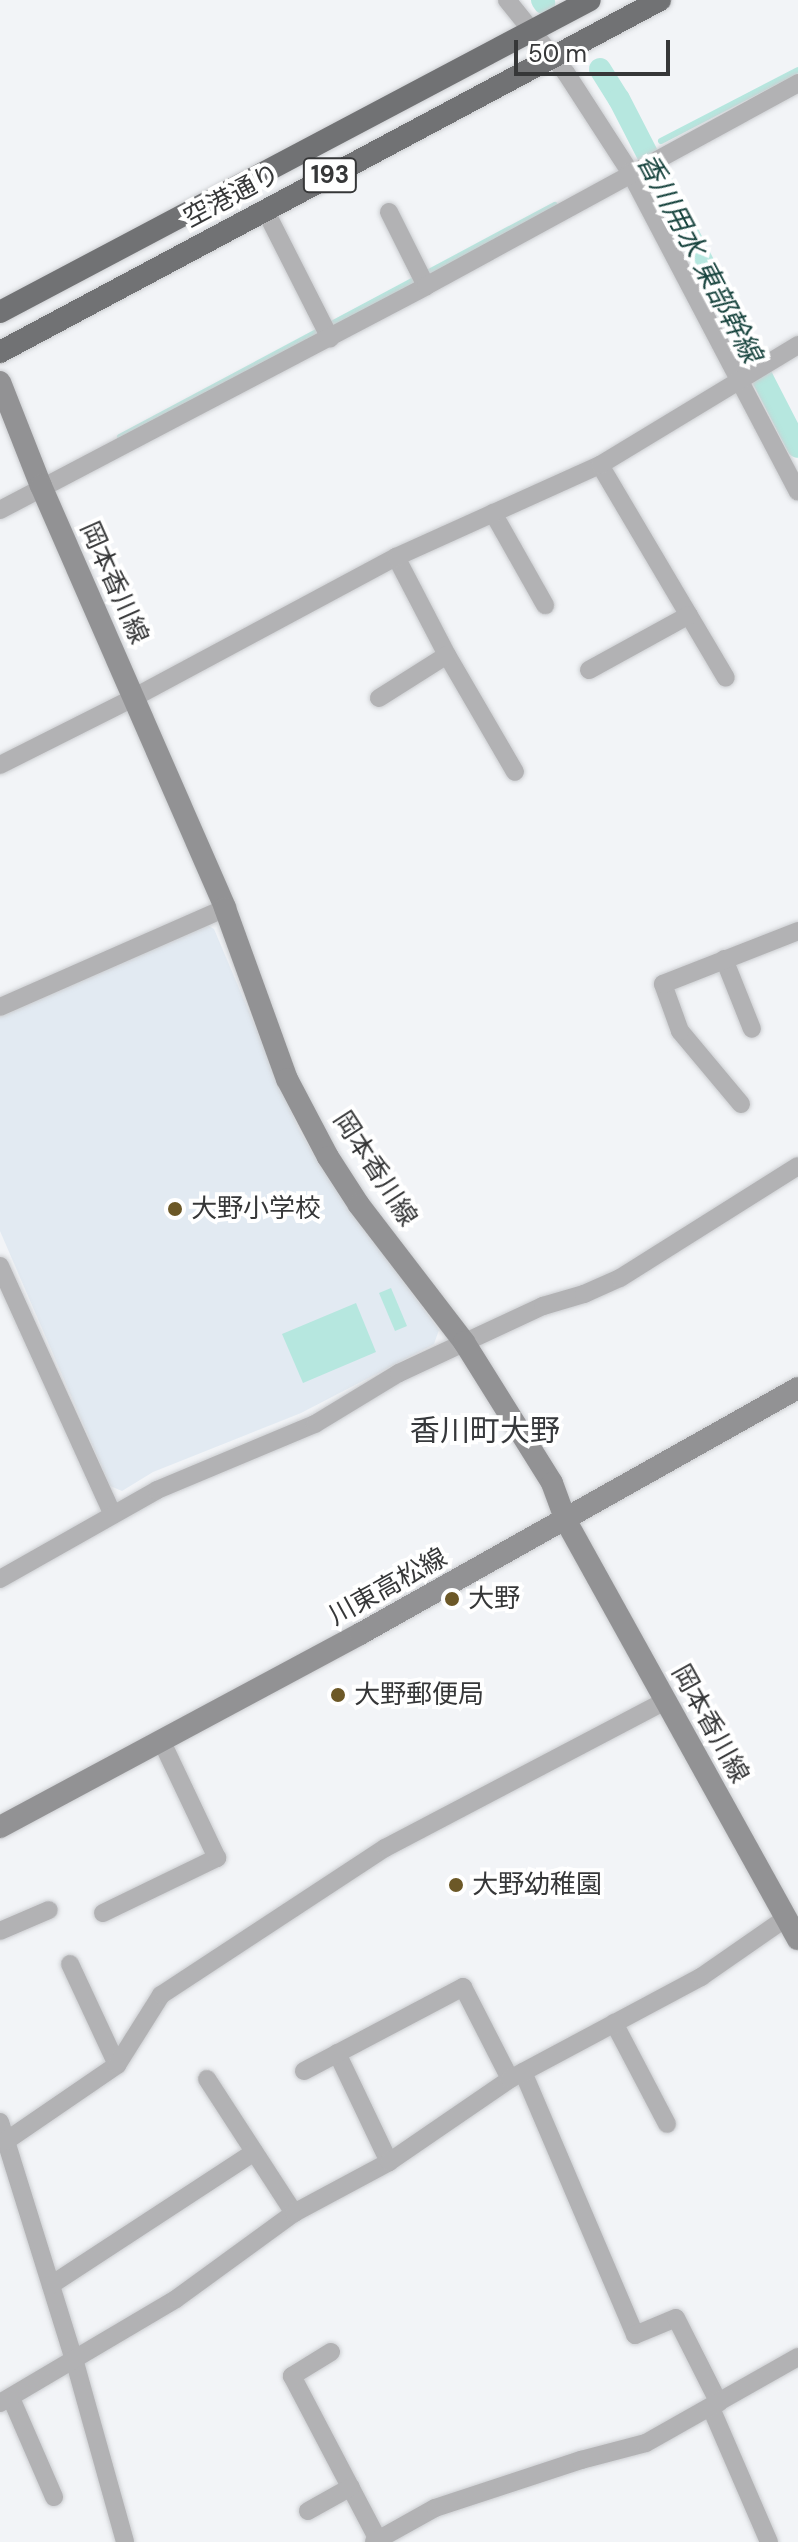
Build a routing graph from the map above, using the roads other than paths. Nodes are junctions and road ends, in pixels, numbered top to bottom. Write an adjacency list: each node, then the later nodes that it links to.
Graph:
1 (507, 0): 4 (street)
2 (590, 0): 4 (highway, 空港通り / 193)
3 (660, 0): 5 (highway, 空港通り / 193)
4 (532, 31): 5 (street); 11 (highway, 空港通り / 193)
5 (552, 56): 7 (street); 8 (highway, 空港通り / 193)
6 (798, 83): 7 (street)
7 (630, 172): 10 (street); 15 (street)
8 (265, 210): 12 (street); 14 (highway, 空港通り / 193)
9 (389, 212): 10 (street)
10 (425, 285): 12 (street)
11 (0, 312)
12 (329, 336): 18 (street)
13 (798, 345): 15 (street)
14 (0, 352)
15 (739, 379): 17 (street); 19 (street)
16 (0, 382): 18 (main road, 岡本香川線)
17 (600, 465): 21 (street); 24 (street)
18 (41, 486): 20 (street); 28 (main road, 岡本香川線)
19 (798, 492)
20 (0, 510)
21 (493, 513): 22 (street); 23 (street)
22 (396, 557): 25 (street); 28 (street)
23 (545, 605)
24 (689, 615): 26 (street); 27 (street)
25 (447, 655): 29 (street); 31 (street)
26 (589, 670)
27 (726, 678)
28 (133, 698): 30 (street); 32 (main road, 岡本香川線)
29 (379, 698)
30 (0, 765)
31 (515, 772)
32 (225, 908): 35 (street); 40 (main road, 岡本香川線)
33 (798, 931): 34 (street)
34 (724, 959): 36 (street); 37 (street)
35 (0, 1007)
36 (752, 1029)
37 (741, 1104)
38 (796, 1171): 40 (street)
39 (0, 1266): 42 (street)
40 (464, 1342): 42 (street); 43 (main road, 岡本香川線)
41 (798, 1388): 43 (main road, 川東高松線)
42 (113, 1515): 44 (street)
43 (566, 1521): 45 (main road, 岡本香川線); 46 (main road, 川東高松線)
44 (0, 1579)
45 (665, 1701): 50 (main road, 岡本香川線); 56 (street)
46 (161, 1740): 47 (main road, 川東高松線); 49 (street)
47 (0, 1827)
48 (49, 1910): 51 (street)
49 (103, 1913)
50 (786, 1918): 52 (main road, 岡本香川線); 54 (street)
51 (0, 1931)
52 (798, 1939)
53 (70, 1964): 56 (street)
54 (614, 2023): 58 (street); 61 (street)
55 (337, 2053): 57 (street); 58 (street); 64 (street)
56 (117, 2065): 62 (street)
57 (304, 2071)
58 (517, 2076): 64 (street); 71 (street)
59 (207, 2079): 63 (street)
60 (0, 2122): 62 (street)
61 (667, 2124)
62 (6, 2141): 66 (street)
63 (254, 2152): 65 (street); 66 (street)
64 (389, 2162): 65 (street)
65 (294, 2213): 68 (street)
66 (51, 2285): 68 (street)
67 (331, 2352): 72 (street)
68 (74, 2359): 70 (street); 76 (street)
69 (797, 2361): 71 (street)
70 (6, 2400): 73 (street)
71 (715, 2405): 75 (street); 77 (street)
72 (351, 2487): 74 (street); 75 (street)
73 (54, 2497)
74 (308, 2511)
75 (376, 2541)
76 (125, 2542)
77 (769, 2542)

